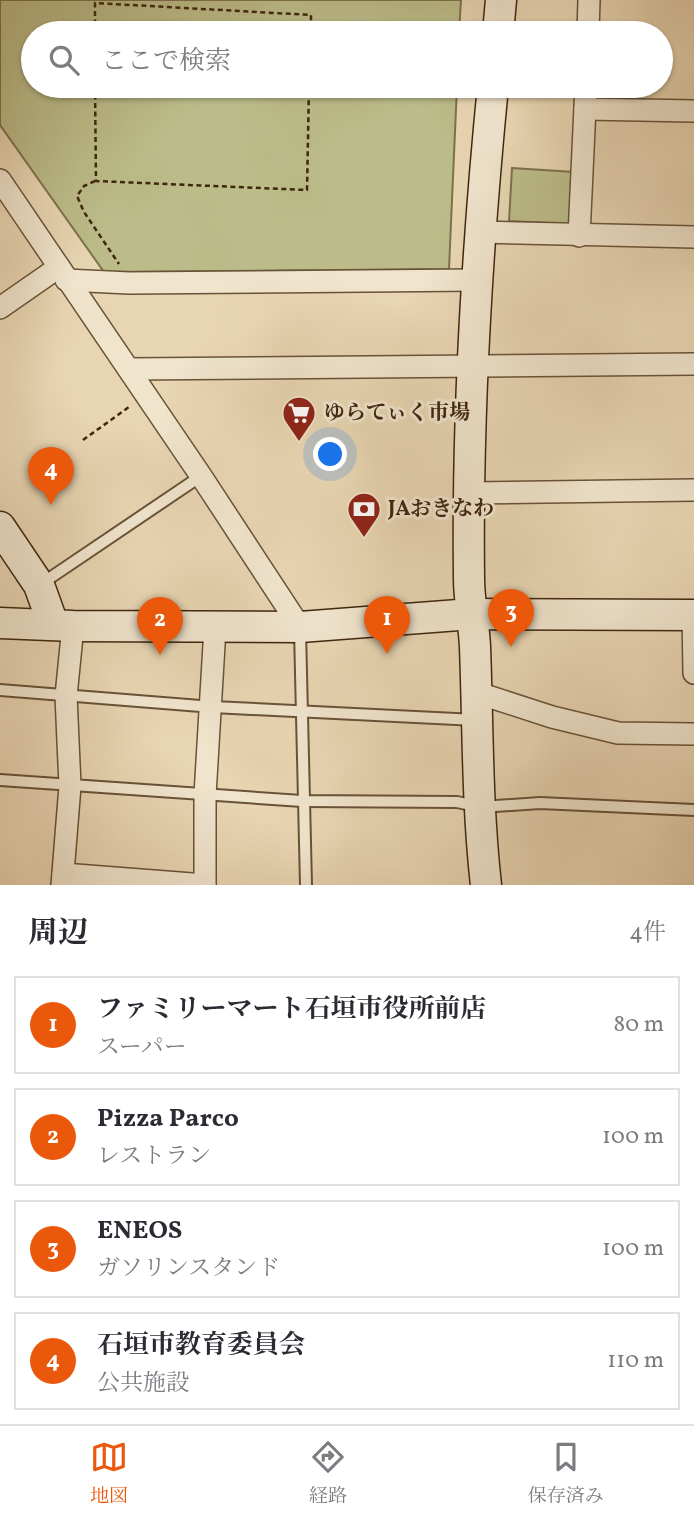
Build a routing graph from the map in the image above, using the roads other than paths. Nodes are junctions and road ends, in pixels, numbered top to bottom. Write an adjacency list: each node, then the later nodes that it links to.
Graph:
1 (501, 0): 3 (street)
2 (589, 0): 4 (street)
3 (499, 21)
4 (588, 21)
5 (492, 98): 10 (street)
6 (585, 98): 7 (street)
7 (584, 109): 8 (street); 11 (street)
8 (694, 111)
9 (0, 180): 13 (street)
10 (479, 232): 11 (street); 14 (street)
11 (579, 236): 12 (street)
12 (694, 237)
13 (63, 274): 14 (street); 15 (street); 18 (street)
14 (476, 280): 17 (street)
15 (0, 308)
16 (694, 365): 17 (street)
17 (473, 366): 18 (street); 21 (street)
18 (129, 369): 19 (street)
19 (201, 476): 23 (lane); 28 (street)
20 (694, 491): 21 (street)
21 (470, 493): 24 (street)
22 (0, 527): 23 (street)
23 (39, 585): 27 (street)
24 (472, 614): 25 (street); 28 (street); 33 (street)
25 (693, 615): 30 (street)
26 (0, 623): 27 (street)
27 (63, 625): 29 (street); 32 (street)
28 (300, 627): 29 (street); 35 (lane)
29 (215, 628): 34 (street)
30 (694, 673)
31 (0, 691): 32 (lane)
32 (66, 696): 34 (lane); 38 (street)
33 (475, 706): 35 (lane); 36 (street); 41 (street)
34 (213, 707): 35 (lane); 39 (street)
35 (300, 709): 40 (lane)
36 (694, 734)
37 (0, 780): 38 (lane)
38 (70, 786): 39 (lane); 43 (street)
39 (205, 794): 40 (lane); 44 (street)
40 (302, 802): 41 (lane); 45 (lane)
41 (481, 807): 42 (lane); 46 (street)
42 (694, 810)
43 (62, 879): 44 (street)
44 (205, 885)
45 (306, 885)
46 (486, 885)

